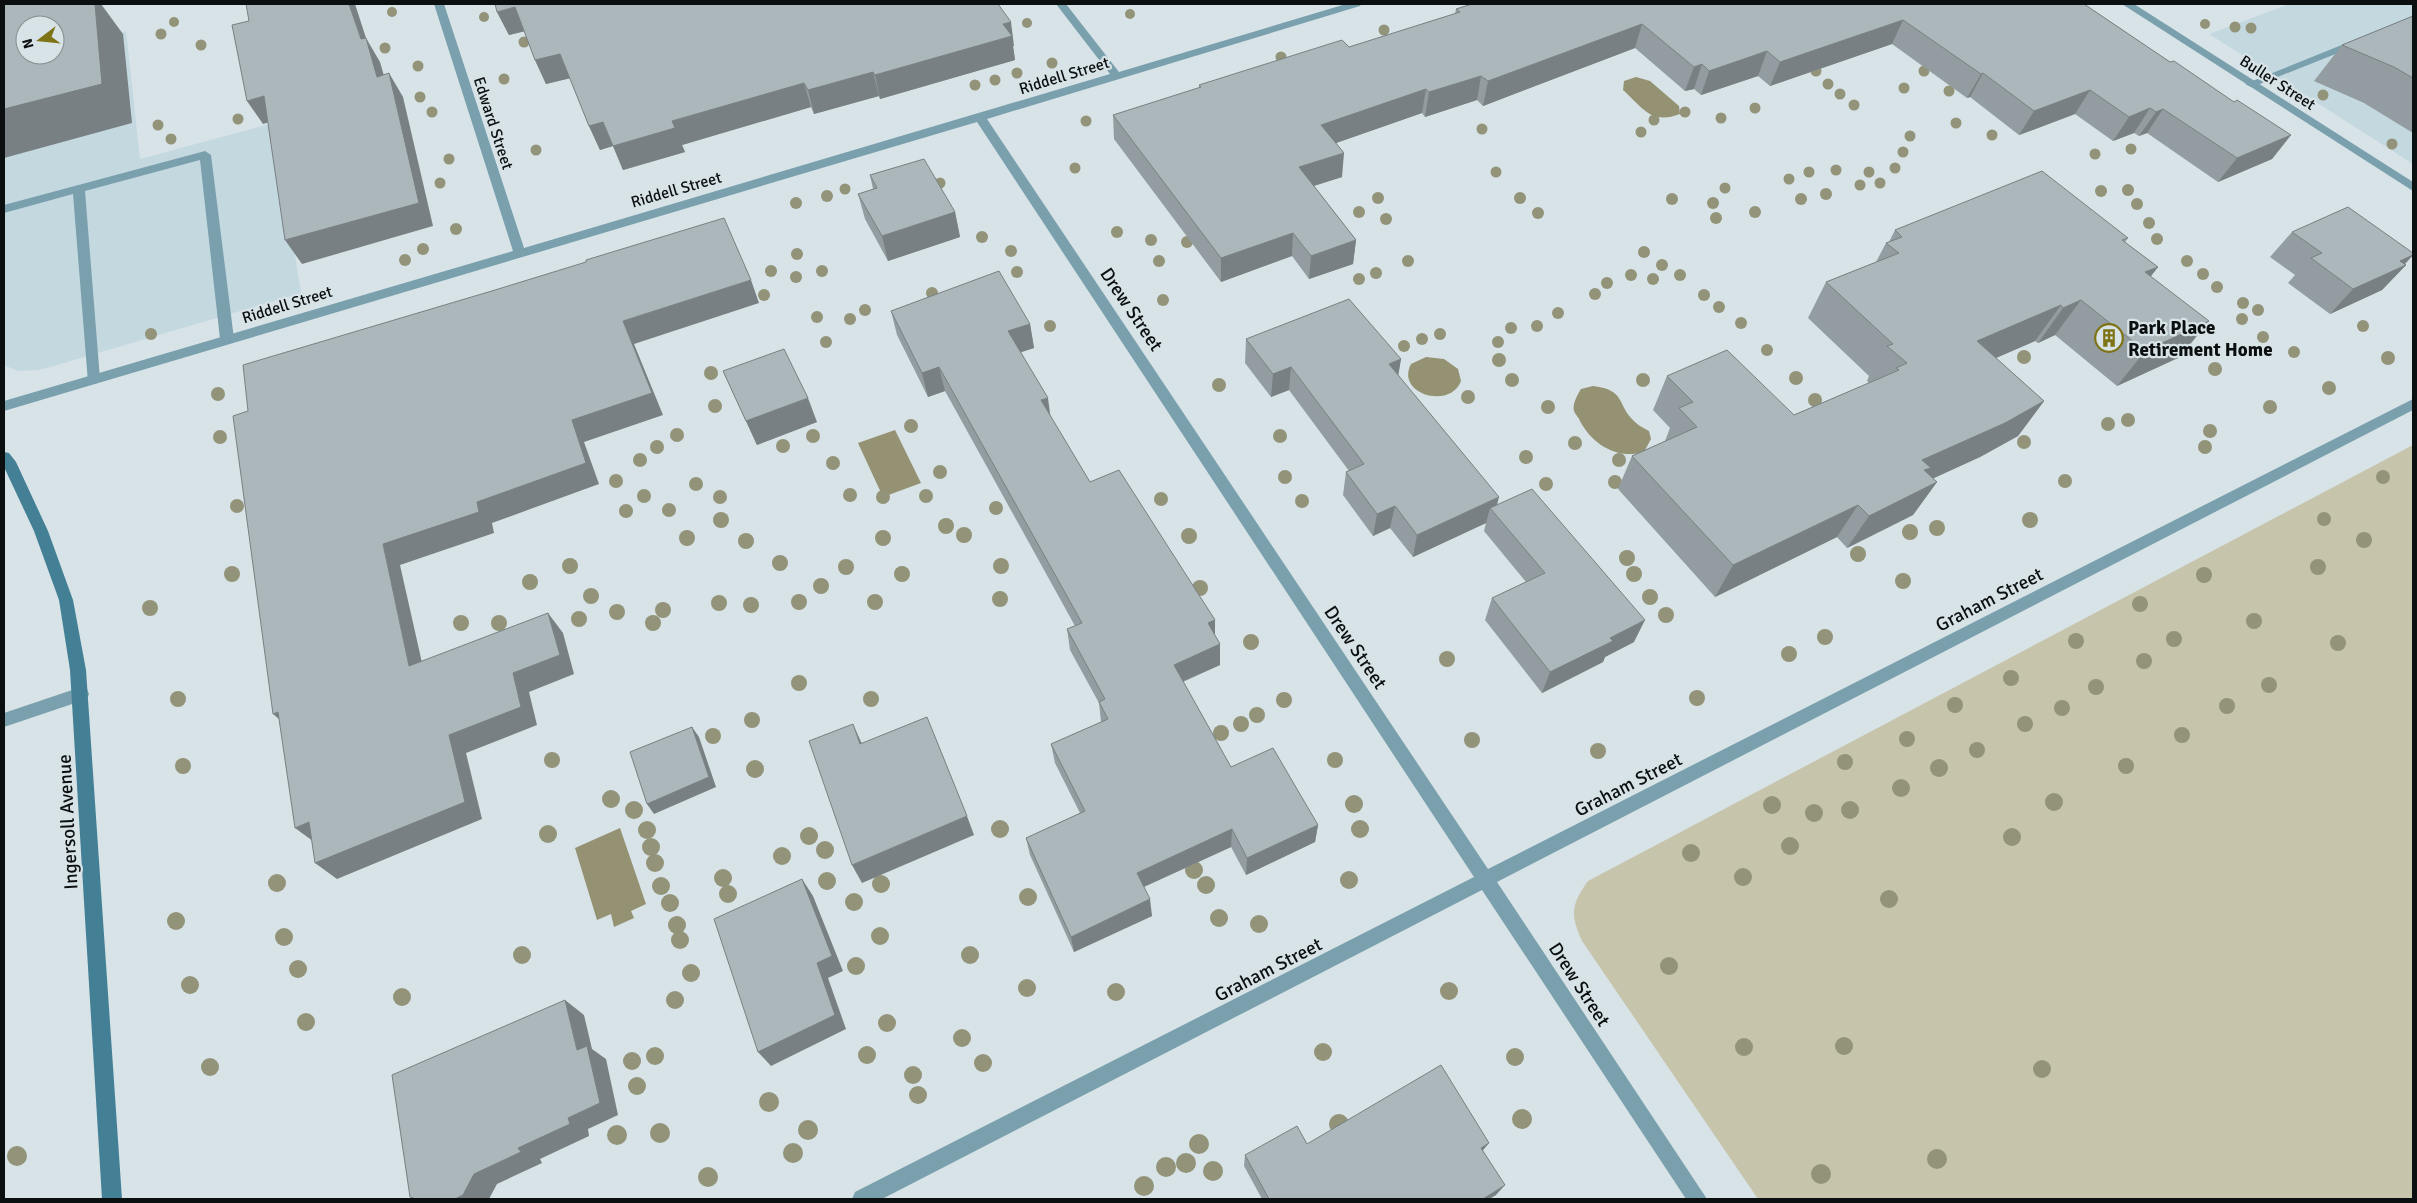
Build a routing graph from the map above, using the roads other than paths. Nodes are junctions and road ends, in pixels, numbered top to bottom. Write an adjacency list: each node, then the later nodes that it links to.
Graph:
1 (439, 4): 12 (street, Edward Street)
2 (1061, 4): 6 (street)
3 (1356, 4): 6 (street, Riddell Street)
4 (2127, 4): 7 (street, Buller Street)
5 (2354, 43): 7 (street)
6 (1117, 76): 8 (street, Riddell Street)
7 (2251, 84): 9 (street, Buller Street)
8 (980, 117): 12 (street, Riddell Street); 20 (street, Drew Street)
9 (2413, 187)
10 (79, 189): 11 (street); 13 (street); 14 (street)
11 (4, 209)
12 (519, 252): 13 (street, Riddell Street)
13 (227, 339): 14 (street, Riddell Street)
14 (93, 379): 16 (street, Riddell Street)
15 (2413, 404): 20 (street, Graham Street)
16 (4, 406)
17 (4, 457): 18 (street, Ingersoll Avenue)
18 (81, 694): 19 (street); 21 (street, Ingersoll Avenue)
19 (4, 720)
20 (1487, 879): 22 (street, Graham Street); 23 (street, Drew Street)
21 (112, 1199)
22 (862, 1199)
23 (1697, 1199)

